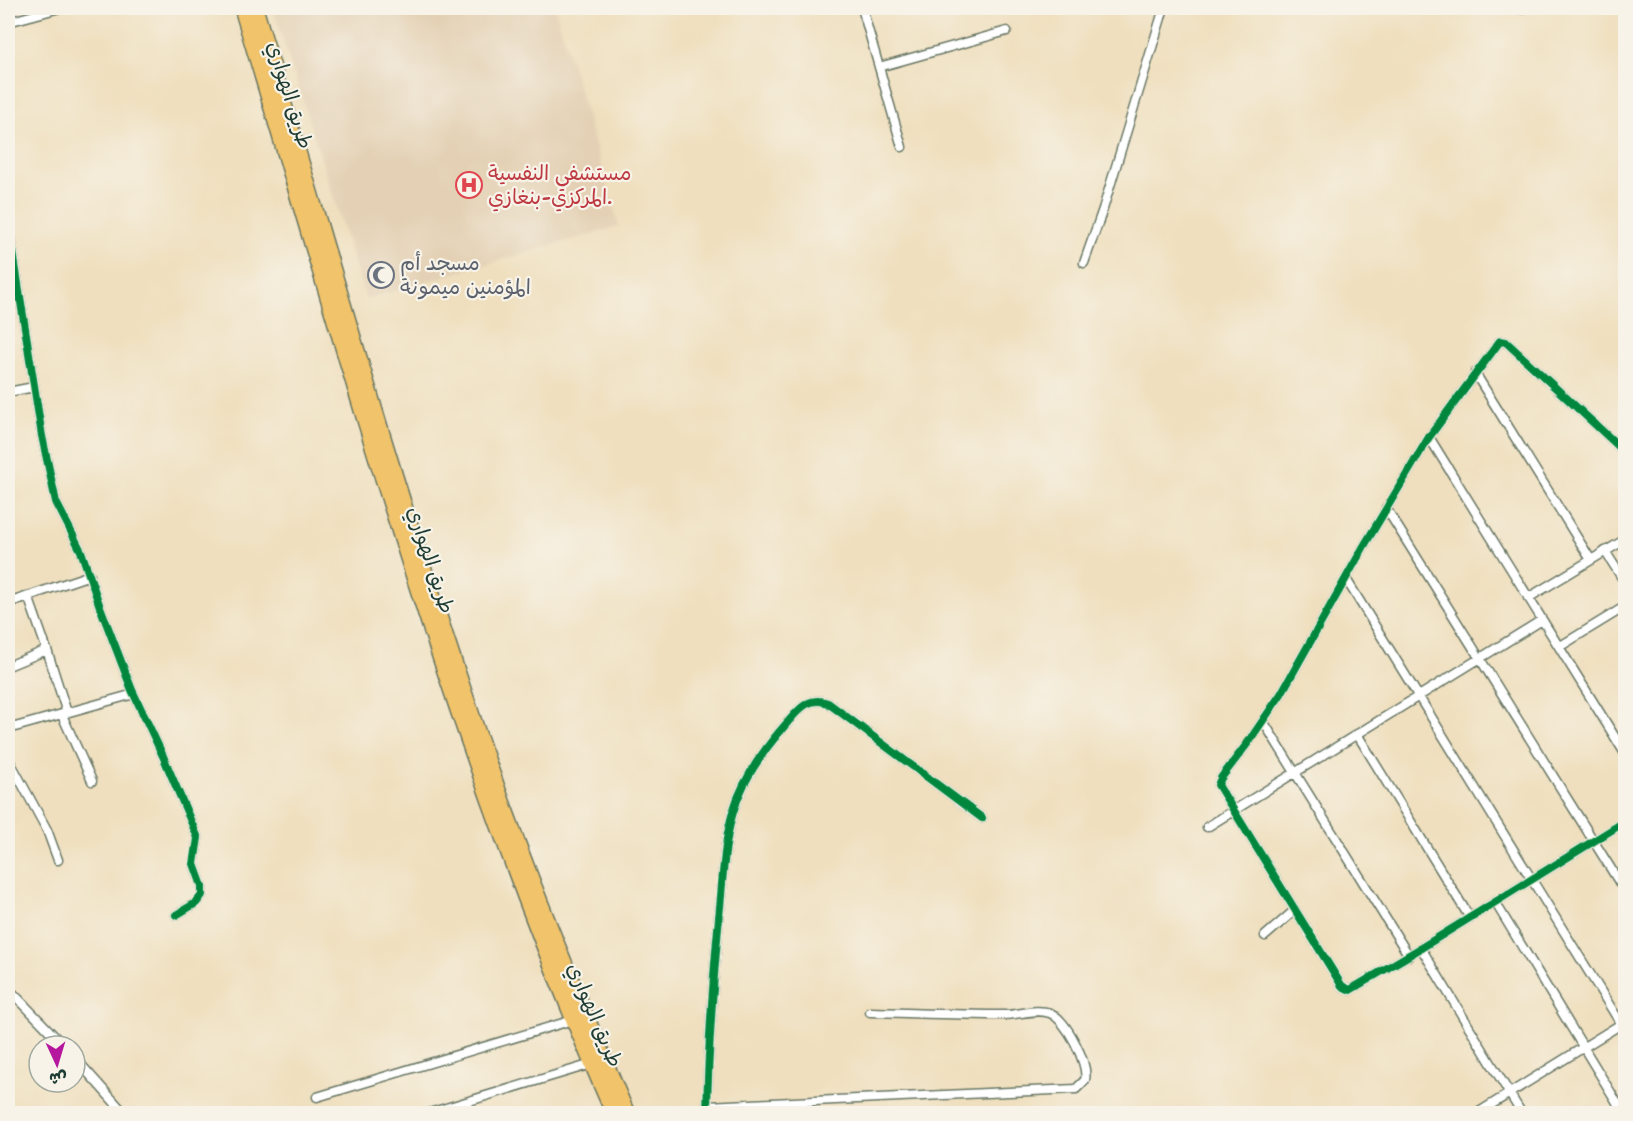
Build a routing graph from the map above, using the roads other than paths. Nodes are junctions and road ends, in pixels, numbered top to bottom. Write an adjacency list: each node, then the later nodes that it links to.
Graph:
1 (60, 8): 6 (street)
2 (242, 8): 22 (highway, طريق الهواري)
3 (255, 8): 22 (highway, طريق الهواري)
4 (862, 8): 8 (street)
5 (1164, 8): 11 (street)
6 (8, 22)
7 (1007, 31): 8 (street)
8 (879, 67): 9 (street)
9 (902, 147)
10 (8, 226): 13 (street)
11 (1084, 263)
12 (1475, 373): 15 (street); 16 (street); 20 (street)
13 (34, 387): 14 (street); 21 (street)
14 (8, 392)
15 (1429, 437): 17 (street); 26 (street)
16 (1626, 453)
17 (1386, 508): 23 (street); 32 (street)
18 (1626, 538): 19 (street)
19 (1605, 551): 20 (street); 24 (street)
20 (1591, 560): 26 (street)
21 (90, 575): 25 (street); 34 (street)
22 (420, 579): 61 (highway, طريق الهواري); 74 (highway, طريق الهواري)
23 (1346, 579): 35 (street); 37 (street)
24 (1626, 584)
25 (28, 596): 27 (street); 31 (street)
26 (1528, 598): 29 (street)
27 (8, 603)
28 (1624, 610): 30 (street)
29 (1542, 620): 30 (street); 32 (street)
30 (1559, 647): 40 (street)
31 (47, 650): 33 (street); 36 (street)
32 (1480, 658): 35 (street); 48 (street)
33 (8, 666)
34 (134, 694): 36 (street); 54 (street)
35 (1419, 696): 39 (street); 50 (street)
36 (64, 714): 38 (street); 43 (street)
37 (1263, 722): 42 (street); 44 (street)
38 (8, 729)
39 (1357, 734): 42 (street); 55 (street)
40 (1626, 755)
41 (8, 758): 49 (street)
42 (1295, 772): 44 (street); 58 (street)
43 (92, 781)
44 (1233, 811): 47 (street); 53 (street)
45 (982, 818): 70 (street)
46 (1626, 821): 48 (street)
47 (1207, 827)
48 (1593, 841): 50 (street); 51 (street)
49 (58, 860)
50 (1531, 880): 52 (street); 62 (street)
51 (1626, 893)
52 (1495, 902): 55 (street); 65 (street)
53 (1294, 910): 56 (street); 58 (street)
54 (176, 915)
55 (1470, 918): 57 (street)
56 (1265, 936)
57 (1421, 948): 58 (street); 68 (street)
58 (1409, 956)
59 (8, 988): 64 (street)
60 (870, 1012): 70 (street)
61 (573, 1020): 66 (highway, طريق الهواري); 69 (street)
62 (1623, 1022): 63 (street); 65 (street)
63 (1626, 1032)
64 (52, 1034)
65 (1583, 1047): 68 (street); 77 (street)
66 (592, 1064): 72 (street); 73 (highway, طريق الهواري)
67 (87, 1071): 71 (street)
68 (1509, 1093): 75 (street); 76 (street)
69 (317, 1097)
70 (707, 1110)
71 (125, 1113)
72 (426, 1113)
73 (614, 1113)
74 (627, 1113)
75 (1476, 1113)
76 (1522, 1113)
77 (1624, 1113)

